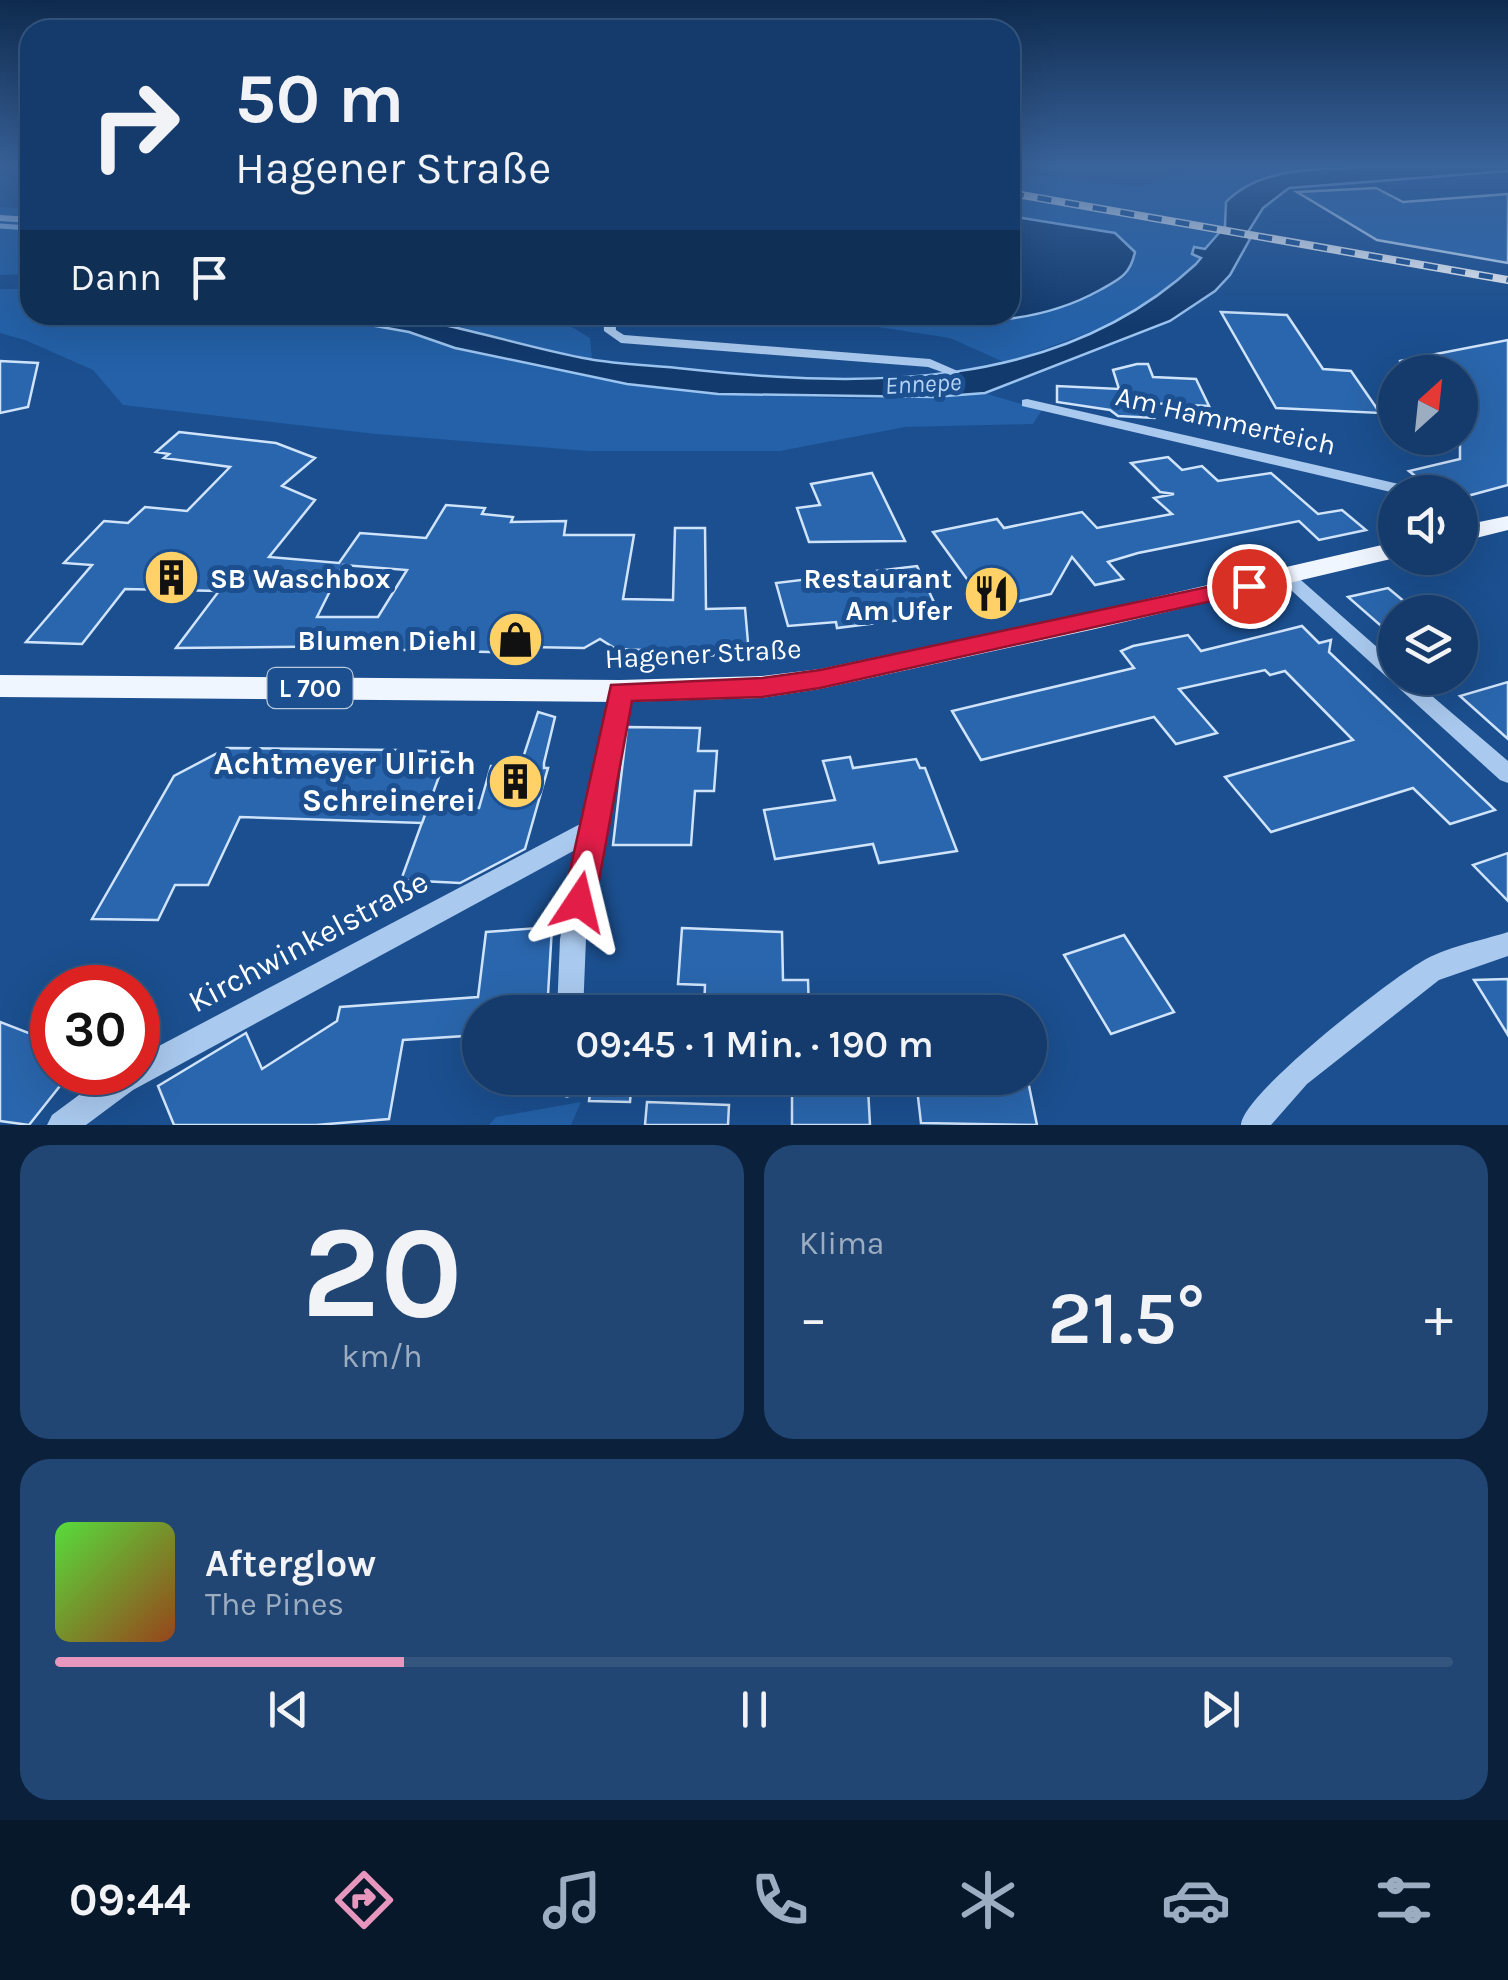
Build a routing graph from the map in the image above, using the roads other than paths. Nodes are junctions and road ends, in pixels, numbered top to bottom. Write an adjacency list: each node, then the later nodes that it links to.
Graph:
1 (609, 325): 2 (street)
2 (953, 372)
3 (1027, 403): 4 (street, Am Hammerteich)
4 (1378, 481)
5 (1508, 523): 6 (main road)
6 (1478, 527)
7 (1378, 554): 8 (main road, Hagener Straße / L 700)
8 (1288, 577): 9 (street); 11 (main road, Hagener Straße / L 700)
9 (1378, 659)
10 (0, 686): 11 (main road, Hagener Straße / L 700)
11 (620, 692): 14 (street)
12 (1419, 695): 13 (street)
13 (1508, 774)
14 (592, 828): 16 (street); 18 (street, Kirchwinkelstraße)
15 (1508, 944): 17 (street)
16 (571, 995)
17 (1254, 1122)
18 (62, 1125)

